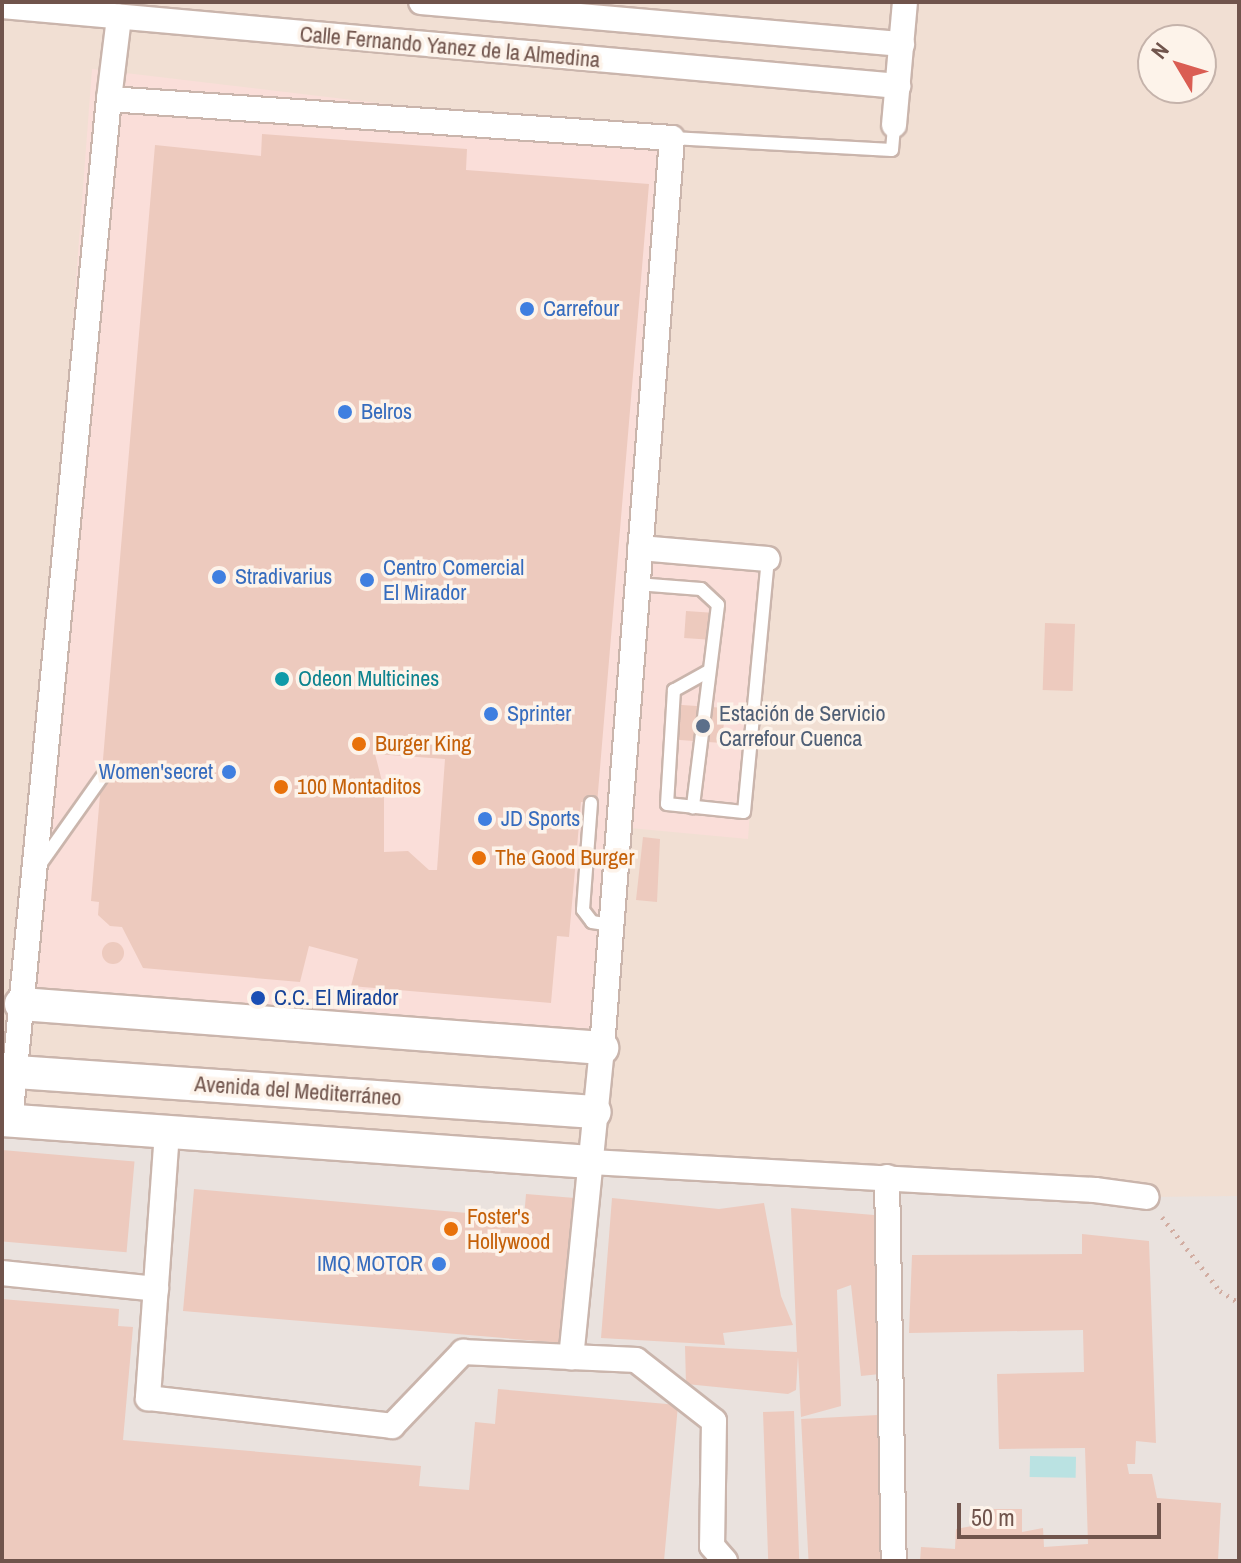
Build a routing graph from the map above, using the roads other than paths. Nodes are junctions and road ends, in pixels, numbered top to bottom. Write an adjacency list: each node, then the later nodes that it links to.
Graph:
1 (421, 2): 5 (street, Calle Fernando Yanez de la Almedina)
2 (905, 2): 5 (street)
3 (2, 6): 4 (street, Calle Fernando Yanez de la Almedina)
4 (119, 17): 6 (street, Calle Fernando Yanez de la Almedina); 7 (street)
5 (902, 44): 6 (street)
6 (898, 86): 8 (street)
7 (109, 99): 9 (street); 17 (street)
8 (894, 125): 9 (lane)
9 (672, 138): 10 (street)
10 (640, 548): 11 (street); 12 (street)
11 (768, 559): 16 (lane)
12 (637, 584): 13 (lane); 18 (street)
13 (707, 672): 16 (lane); 16 (lane)
14 (102, 777): 17 (lane)
15 (591, 803): 18 (lane)
16 (693, 807)
17 (34, 872): 19 (street)
18 (612, 925): 20 (street)
19 (21, 1004): 20 (street); 21 (street)
20 (602, 1048): 22 (street)
21 (8, 1072): 22 (street, Avenida del Mediterráneo); 23 (street)
22 (595, 1112): 25 (street)
23 (6, 1120): 24 (street)
24 (167, 1132): 25 (street); 29 (street)
25 (591, 1162): 26 (street); 30 (street)
26 (887, 1177): 27 (street); 32 (street)
27 (1147, 1197)
28 (2, 1273): 29 (street)
29 (156, 1289): 30 (street)
30 (571, 1357): 31 (street)
31 (725, 1561)
32 (894, 1561)

